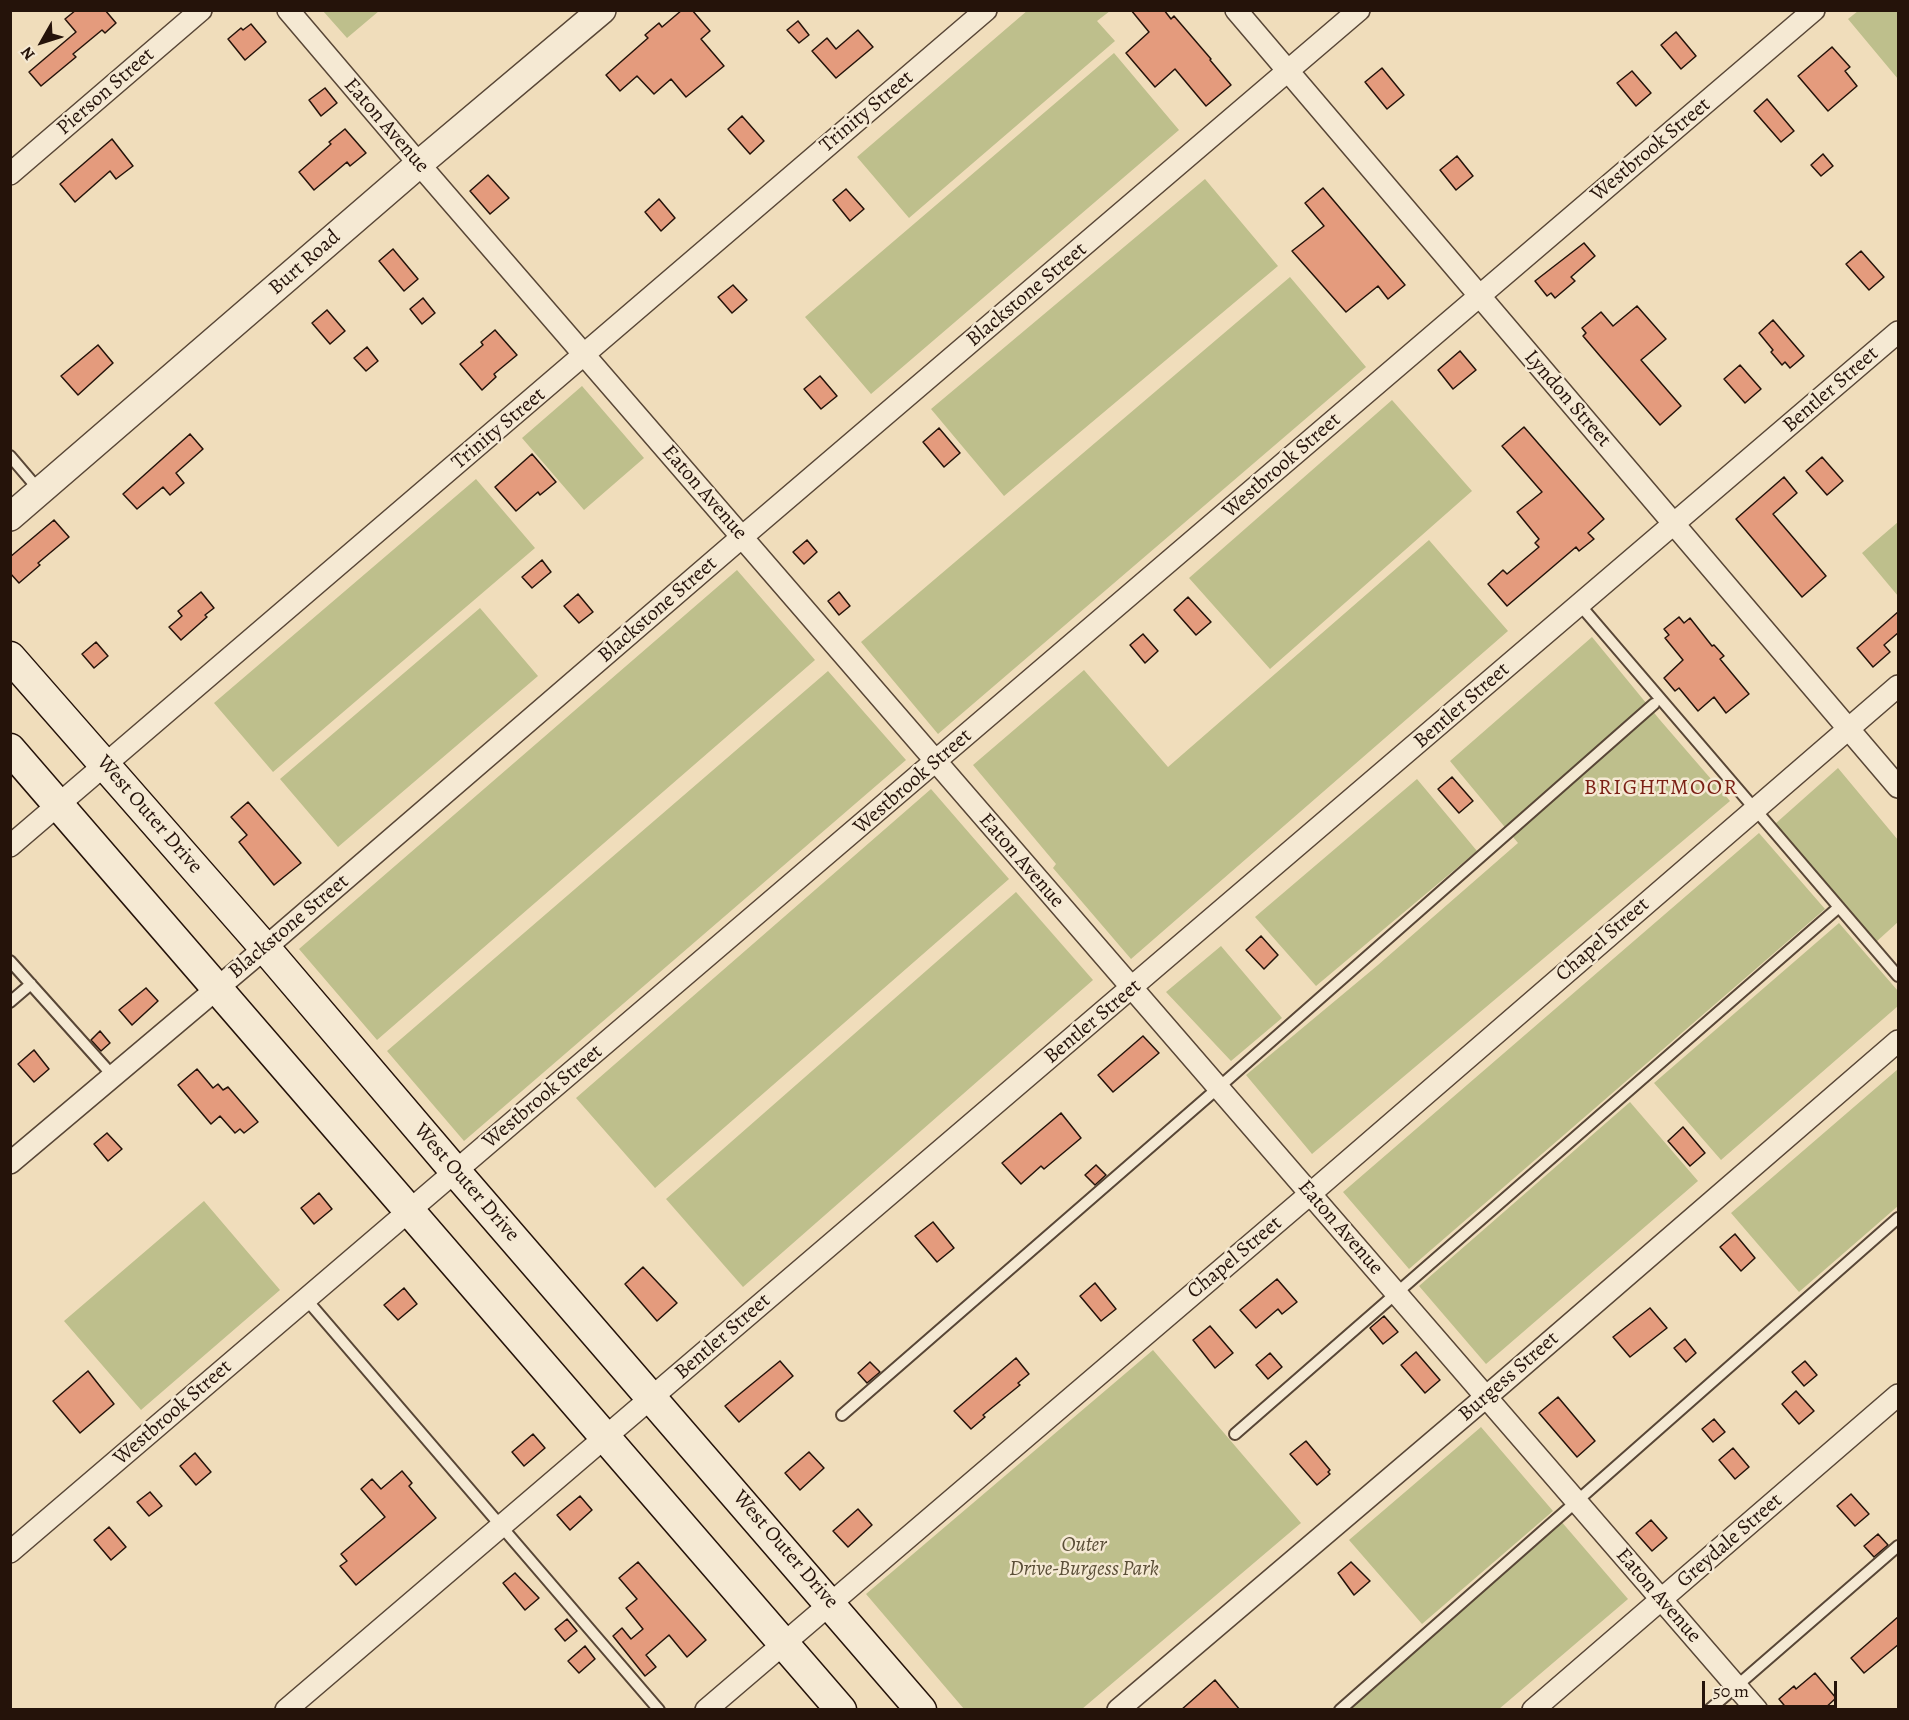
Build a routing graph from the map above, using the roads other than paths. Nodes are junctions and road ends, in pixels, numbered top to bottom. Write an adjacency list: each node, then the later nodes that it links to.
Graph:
1 (201, 10): 10 (street, Pierson Street)
2 (288, 10): 9 (street, Eaton Avenue)
3 (602, 10): 9 (street, Burt Road)
4 (986, 10): 13 (street, Trinity Street)
5 (1236, 10): 8 (street, Lyndon Street)
6 (1359, 10): 8 (street, Blackstone Street)
7 (1814, 10): 11 (street, Westbrook Street)
8 (1288, 72): 11 (street, Lyndon Street); 18 (street, Blackstone Street)
9 (419, 164): 13 (street, Eaton Avenue); 15 (street, Burt Road)
10 (10, 174)
11 (1479, 297): 17 (street, Lyndon Street); 25 (street, Westbrook Street)
12 (1899, 332): 17 (street, Bentler Street)
13 (585, 356): 18 (street, Eaton Avenue); 26 (street, Trinity Street)
14 (10, 456): 15 (lane)
15 (40, 491): 16 (street, Burt Road)
16 (10, 517)
17 (1675, 524): 19 (street, Bentler Street); 23 (street, Lyndon Street)
18 (743, 538): 25 (street, Eaton Avenue); 32 (street, Blackstone Street)
19 (1580, 605): 29 (lane); 37 (street, Bentler Street)
20 (10, 657): 26 (main road, West Outer Drive)
21 (1899, 686): 23 (street, Chapel Street)
22 (1654, 704): 41 (lane)
23 (1849, 729): 27 (street, Lyndon Street); 29 (street, Chapel Street)
24 (10, 749): 28 (main road)
25 (936, 762): 37 (street, Eaton Avenue); 43 (street, Westbrook Street)
26 (106, 764): 28 (street, Trinity Street); 32 (main road, West Outer Drive)
27 (1899, 787)
28 (59, 805): 30 (street, Trinity Street); 36 (main road)
29 (1755, 809): 31 (lane); 44 (street, Chapel Street)
30 (10, 846)
31 (1839, 907): 34 (lane); 47 (lane)
32 (265, 948): 36 (street, Blackstone Street); 43 (main road, West Outer Drive)
33 (10, 961): 35 (lane)
34 (1899, 976)
35 (31, 984): 38 (lane); 40 (lane)
36 (217, 987): 40 (street, Blackstone Street); 45 (main road)
37 (1132, 988): 41 (street, Eaton Avenue); 51 (street, Bentler Street)
38 (10, 1002)
39 (1899, 1041): 50 (street, Burgess Street)
40 (113, 1076): 42 (street, Blackstone Street)
41 (1218, 1088): 44 (street, Eaton Avenue); 52 (lane)
42 (10, 1163)
43 (455, 1171): 45 (street, Westbrook Street); 51 (main road, West Outer Drive)
44 (1310, 1194): 47 (street, Eaton Avenue); 60 (street, Chapel Street)
45 (408, 1210): 48 (street, Westbrook Street); 54 (main road)
46 (1899, 1218): 55 (lane)
47 (1396, 1293): 50 (street, Eaton Avenue); 53 (lane)
48 (306, 1299): 56 (lane); 58 (street, Westbrook Street)
49 (1899, 1395): 59 (street, Greydale Street)
50 (1486, 1397): 55 (street, Eaton Avenue); 68 (street, Burgess Street)
51 (653, 1398): 54 (street, Bentler Street); 60 (main road, West Outer Drive)
52 (842, 1415)
53 (1235, 1434)
54 (606, 1438): 56 (street, Bentler Street); 61 (main road)
55 (1576, 1501): 59 (street, Eaton Avenue); 69 (lane)
56 (501, 1527): 63 (street, Bentler Street); 64 (lane)
57 (1899, 1546): 62 (lane)
58 (10, 1552)
59 (1661, 1600): 62 (street, Eaton Avenue); 70 (street, Greydale Street)
60 (830, 1602): 61 (street, Chapel Street); 67 (main road, West Outer Drive)
61 (783, 1643): 65 (street, Chapel Street); 66 (main road)
62 (1736, 1686): 71 (lane); 72 (street, Eaton Avenue)
63 (286, 1710)
64 (659, 1710)
65 (706, 1710)
66 (841, 1710)
67 (921, 1710)
68 (1118, 1710)
69 (1340, 1710)
70 (1533, 1710)
71 (1709, 1710)
72 (1757, 1710)

